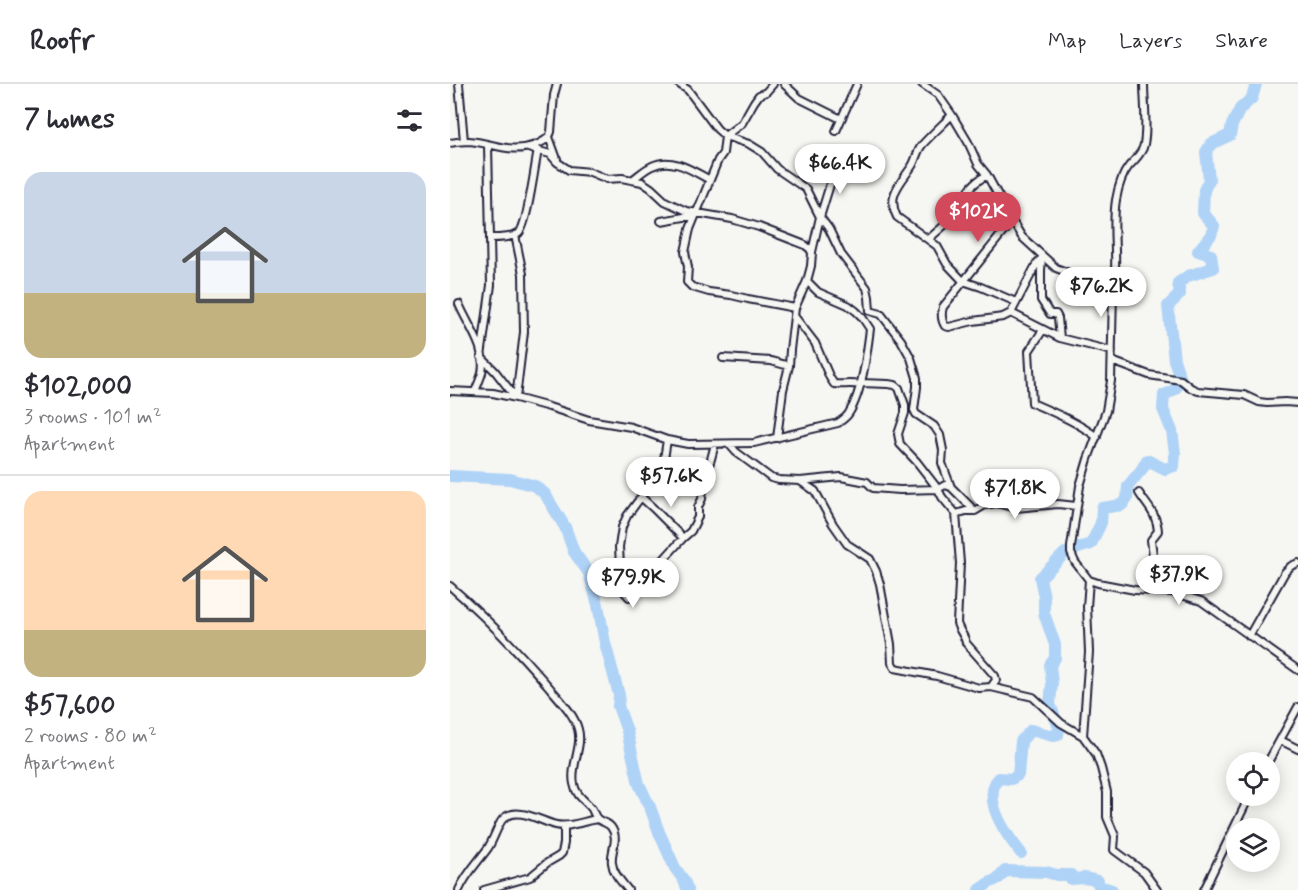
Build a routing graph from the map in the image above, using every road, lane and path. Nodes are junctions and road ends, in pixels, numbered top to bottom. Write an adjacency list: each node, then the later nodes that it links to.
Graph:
1 (459, 84): 14 (street)
2 (557, 84): 13 (street)
3 (679, 84): 12 (street)
4 (773, 84): 12 (street)
5 (784, 84): 10 (street)
6 (857, 84): 10 (street)
7 (922, 84): 9 (street)
8 (1144, 84): 35 (street)
9 (952, 116): 21 (street); 30 (street)
10 (841, 119): 11 (street)
11 (836, 131)
12 (725, 136): 23 (street); 25 (street)
13 (549, 137): 17 (street); 19 (street)
14 (464, 141): 15 (street); 16 (street)
15 (450, 143)
16 (488, 145): 17 (street); 29 (street)
17 (528, 148): 18 (street)
18 (538, 150): 19 (street); 28 (street)
19 (557, 162): 22 (street)
20 (836, 165): 25 (street)
21 (987, 175): 27 (street); 30 (street)
22 (632, 180): 23 (street); 24 (street)
23 (710, 180): 24 (street)
24 (695, 215): 26 (street); 31 (street); 38 (street)
25 (820, 217): 31 (street); 59 (street)
26 (661, 221)
27 (1012, 221): 32 (street); 33 (street)
28 (515, 235): 29 (street); 51 (street)
29 (490, 238): 44 (street)
30 (929, 239): 33 (street)
31 (812, 253): 34 (street)
32 (1043, 258): 35 (street); 36 (street); 42 (street)
33 (963, 280): 36 (street); 39 (street)
34 (807, 281): 38 (street); 48 (street)
35 (1113, 292): 43 (street)
36 (1016, 302): 39 (street)
37 (459, 304): 44 (street)
38 (795, 308): 40 (street)
39 (1011, 313): 41 (street)
40 (795, 317): 47 (street); 48 (street)
41 (1043, 330): 42 (street); 53 (street)
42 (1060, 338): 43 (street)
43 (1112, 351): 46 (street)
44 (481, 357): 50 (street); 51 (street)
45 (723, 357): 47 (street)
46 (1112, 361): 52 (street); 53 (street)
47 (789, 366): 54 (street)
48 (860, 384): 54 (street); 60 (street)
49 (450, 391): 50 (street)
50 (475, 392): 51 (street)
51 (516, 398): 55 (street)
52 (1298, 403)
53 (1097, 437): 63 (street)
54 (777, 438): 57 (street)
55 (667, 440): 56 (street); 62 (street)
56 (715, 444): 57 (street); 66 (street)
57 (729, 444): 58 (street)
58 (800, 481): 60 (street); 73 (street)
59 (951, 487): 60 (street); 64 (street)
60 (938, 489): 65 (street)
61 (1139, 493): 70 (street)
62 (641, 497): 66 (street); 66 (street)
63 (1076, 506): 64 (street); 68 (street)
64 (975, 511): 65 (street)
65 (956, 514): 73 (street)
66 (683, 538)
67 (1298, 563): 71 (street)
68 (1089, 580): 70 (street); 75 (street)
69 (450, 586): 80 (street)
70 (1148, 591): 71 (street)
71 (1249, 636): 72 (street)
72 (1298, 670)
73 (992, 687): 75 (street)
74 (1298, 707): 76 (street)
75 (1083, 736): 87 (street)
76 (1280, 740): 77 (street); 78 (street)
77 (1298, 749)
78 (1273, 752)
79 (1245, 806): 88 (street)
80 (597, 819): 81 (street); 86 (street)
81 (564, 826): 82 (street); 83 (street)
82 (514, 882): 84 (street); 85 (street)
83 (459, 890)
84 (484, 890)
85 (512, 890)
86 (628, 890)
87 (1157, 890)
88 (1204, 890)

